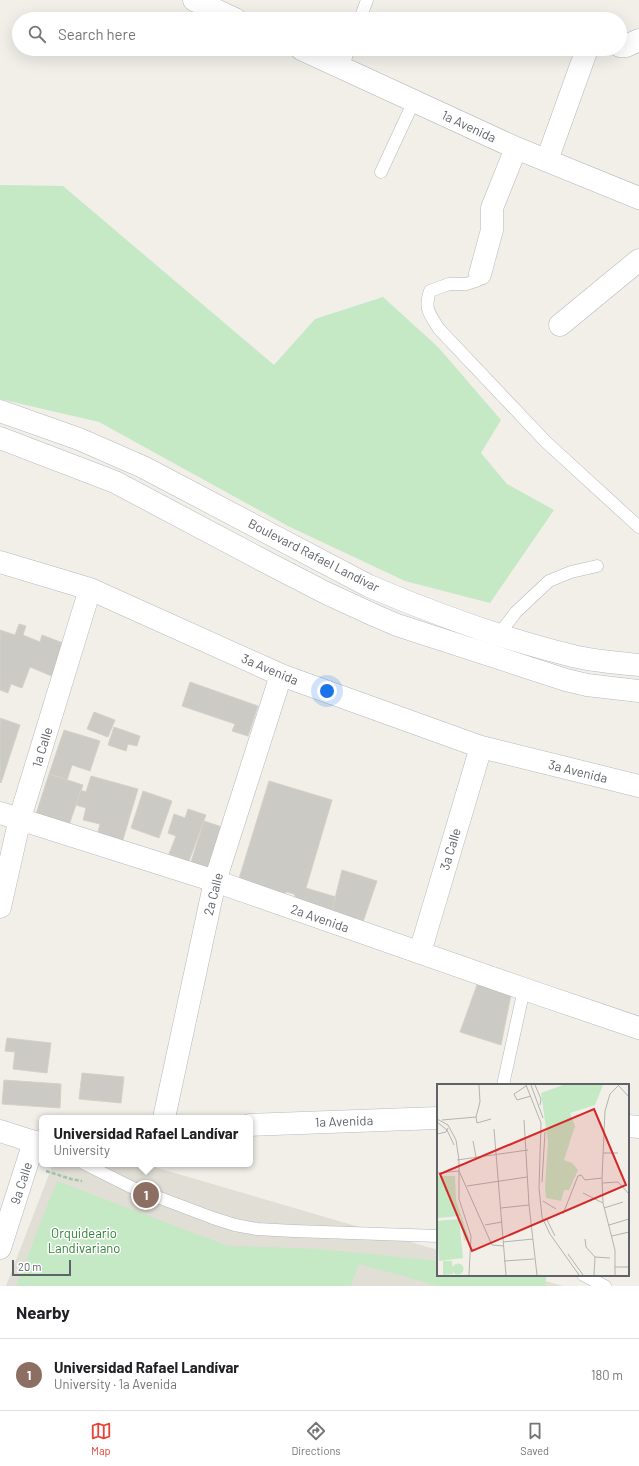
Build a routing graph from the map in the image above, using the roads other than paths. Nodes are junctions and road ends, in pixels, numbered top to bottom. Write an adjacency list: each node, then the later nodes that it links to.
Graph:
1 (194, 0): 3 (street)
2 (367, 0): 4 (lane)
3 (221, 12)
4 (363, 12)
5 (639, 40): 6 (street)
6 (627, 46)
7 (336, 56): 9 (street, 1a Avenida)
8 (584, 56): 12 (street)
9 (346, 58): 10 (street, 1a Avenida)
10 (414, 101): 11 (street, 1a Avenida); 13 (lane)
11 (516, 148): 12 (street, 1a Avenida); 16 (street)
12 (547, 160): 14 (street, 1a Avenida)
13 (381, 172)
14 (639, 198)
15 (639, 260): 17 (street)
16 (480, 274): 20 (lane)
17 (560, 325)
18 (0, 412): 24 (street, Boulevard Rafael Landívar)
19 (0, 438): 27 (street, Boulevard Rafael Landívar)
20 (639, 527)
21 (0, 562): 23 (street, 3a Avenida)
22 (597, 566): 24 (lane)
23 (90, 589): 26 (street, 3a Avenida); 30 (street, 1a Calle)
24 (499, 634): 25 (street, Boulevard Rafael Landívar)
25 (639, 665)
26 (281, 675): 28 (street, 3a Avenida); 31 (street, 2a Calle)
27 (639, 691)
28 (481, 747): 29 (street, 3a Avenida); 33 (street, 3a Calle)
29 (639, 786)
30 (10, 815): 31 (street, 2a Avenida); 32 (street, 1a Calle)
31 (214, 881): 33 (street, 2a Avenida); 37 (street, 2a Calle)
32 (0, 907)
33 (420, 952): 34 (street, 2a Avenida)
34 (524, 989): 35 (street, 2a Avenida); 36 (lane)
35 (639, 1028)
36 (503, 1084)
37 (165, 1115)
38 (437, 1118): 39 (street, 1a Avenida)
39 (253, 1125)
40 (629, 1126): 41 (street)
41 (639, 1127)
42 (0, 1131): 43 (street)
43 (39, 1143): 46 (street, 9a Calle)
44 (91, 1167): 45 (lane)
45 (437, 1236)
46 (0, 1248)
47 (585, 1276): 48 (lane)
48 (604, 1286)

